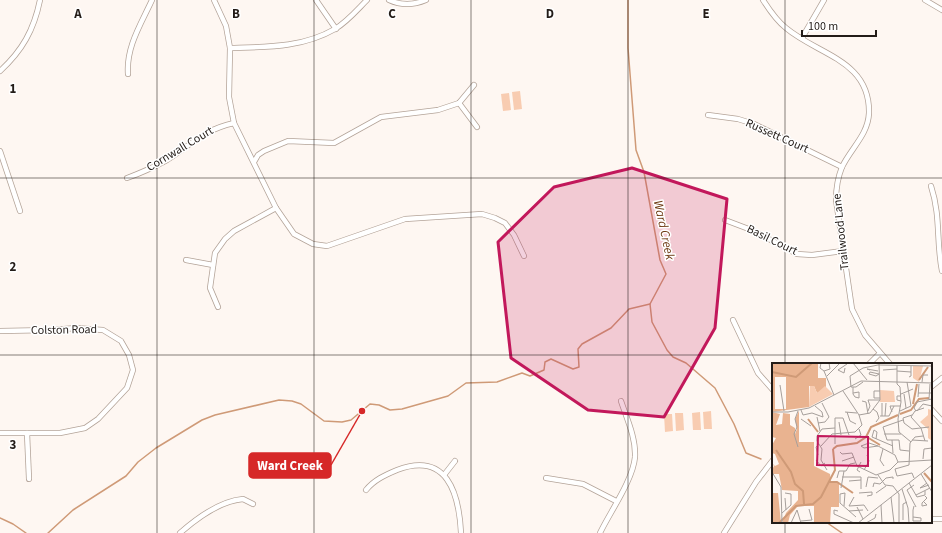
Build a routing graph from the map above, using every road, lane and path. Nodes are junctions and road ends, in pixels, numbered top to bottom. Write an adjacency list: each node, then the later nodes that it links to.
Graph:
1 (40, 0): 15 (street)
2 (152, 0): 16 (street)
3 (214, 0): 14 (street)
4 (316, 0): 12 (street)
5 (367, 0): 12 (street)
6 (389, 0): 7 (street)
7 (426, 0)
8 (764, 0): 13 (street, Trailwood Lane)
9 (824, 0): 13 (street)
10 (926, 0): 11 (street)
11 (942, 10)
12 (336, 29): 14 (street)
13 (802, 38): 24 (street, Trailwood Lane)
14 (230, 48): 20 (street)
15 (0, 71)
16 (128, 74)
17 (474, 85): 18 (street)
18 (459, 103): 21 (street); 23 (street)
19 (708, 115): 24 (street, Russett Court)
20 (234, 123): 23 (street); 25 (street, Cornwall Court)
21 (477, 127)
22 (0, 152): 28 (street)
23 (254, 162): 27 (street)
24 (842, 167): 30 (street, Trailwood Lane)
25 (128, 178)
26 (931, 186): 34 (street)
27 (276, 208): 31 (street); 33 (street)
28 (20, 211)
29 (726, 220): 30 (street, Basil Court)
30 (843, 251): 38 (street, Trailwood Lane)
31 (524, 256)
32 (186, 260): 33 (street)
33 (213, 265): 35 (street)
34 (942, 271)
35 (218, 307)
36 (733, 320): 43 (street)
37 (0, 331): 48 (street, Colston Road)
38 (880, 354): 39 (street); 40 (street, Trailwood Lane)
39 (870, 363)
40 (889, 363)
41 (942, 378): 42 (street)
42 (932, 387)
43 (772, 389)
44 (621, 401): 55 (street)
45 (932, 410): 46 (street)
46 (942, 421)
47 (0, 433): 48 (street, Colston Road)
48 (27, 433): 53 (street)
49 (455, 461): 51 (street)
50 (772, 461): 60 (street)
51 (444, 475): 54 (street); 58 (street)
52 (546, 478): 55 (street)
53 (29, 479)
54 (366, 490)
55 (616, 501): 59 (street)
56 (253, 504): 57 (street)
57 (180, 533)
58 (461, 533)
59 (600, 533)
60 (724, 533)

